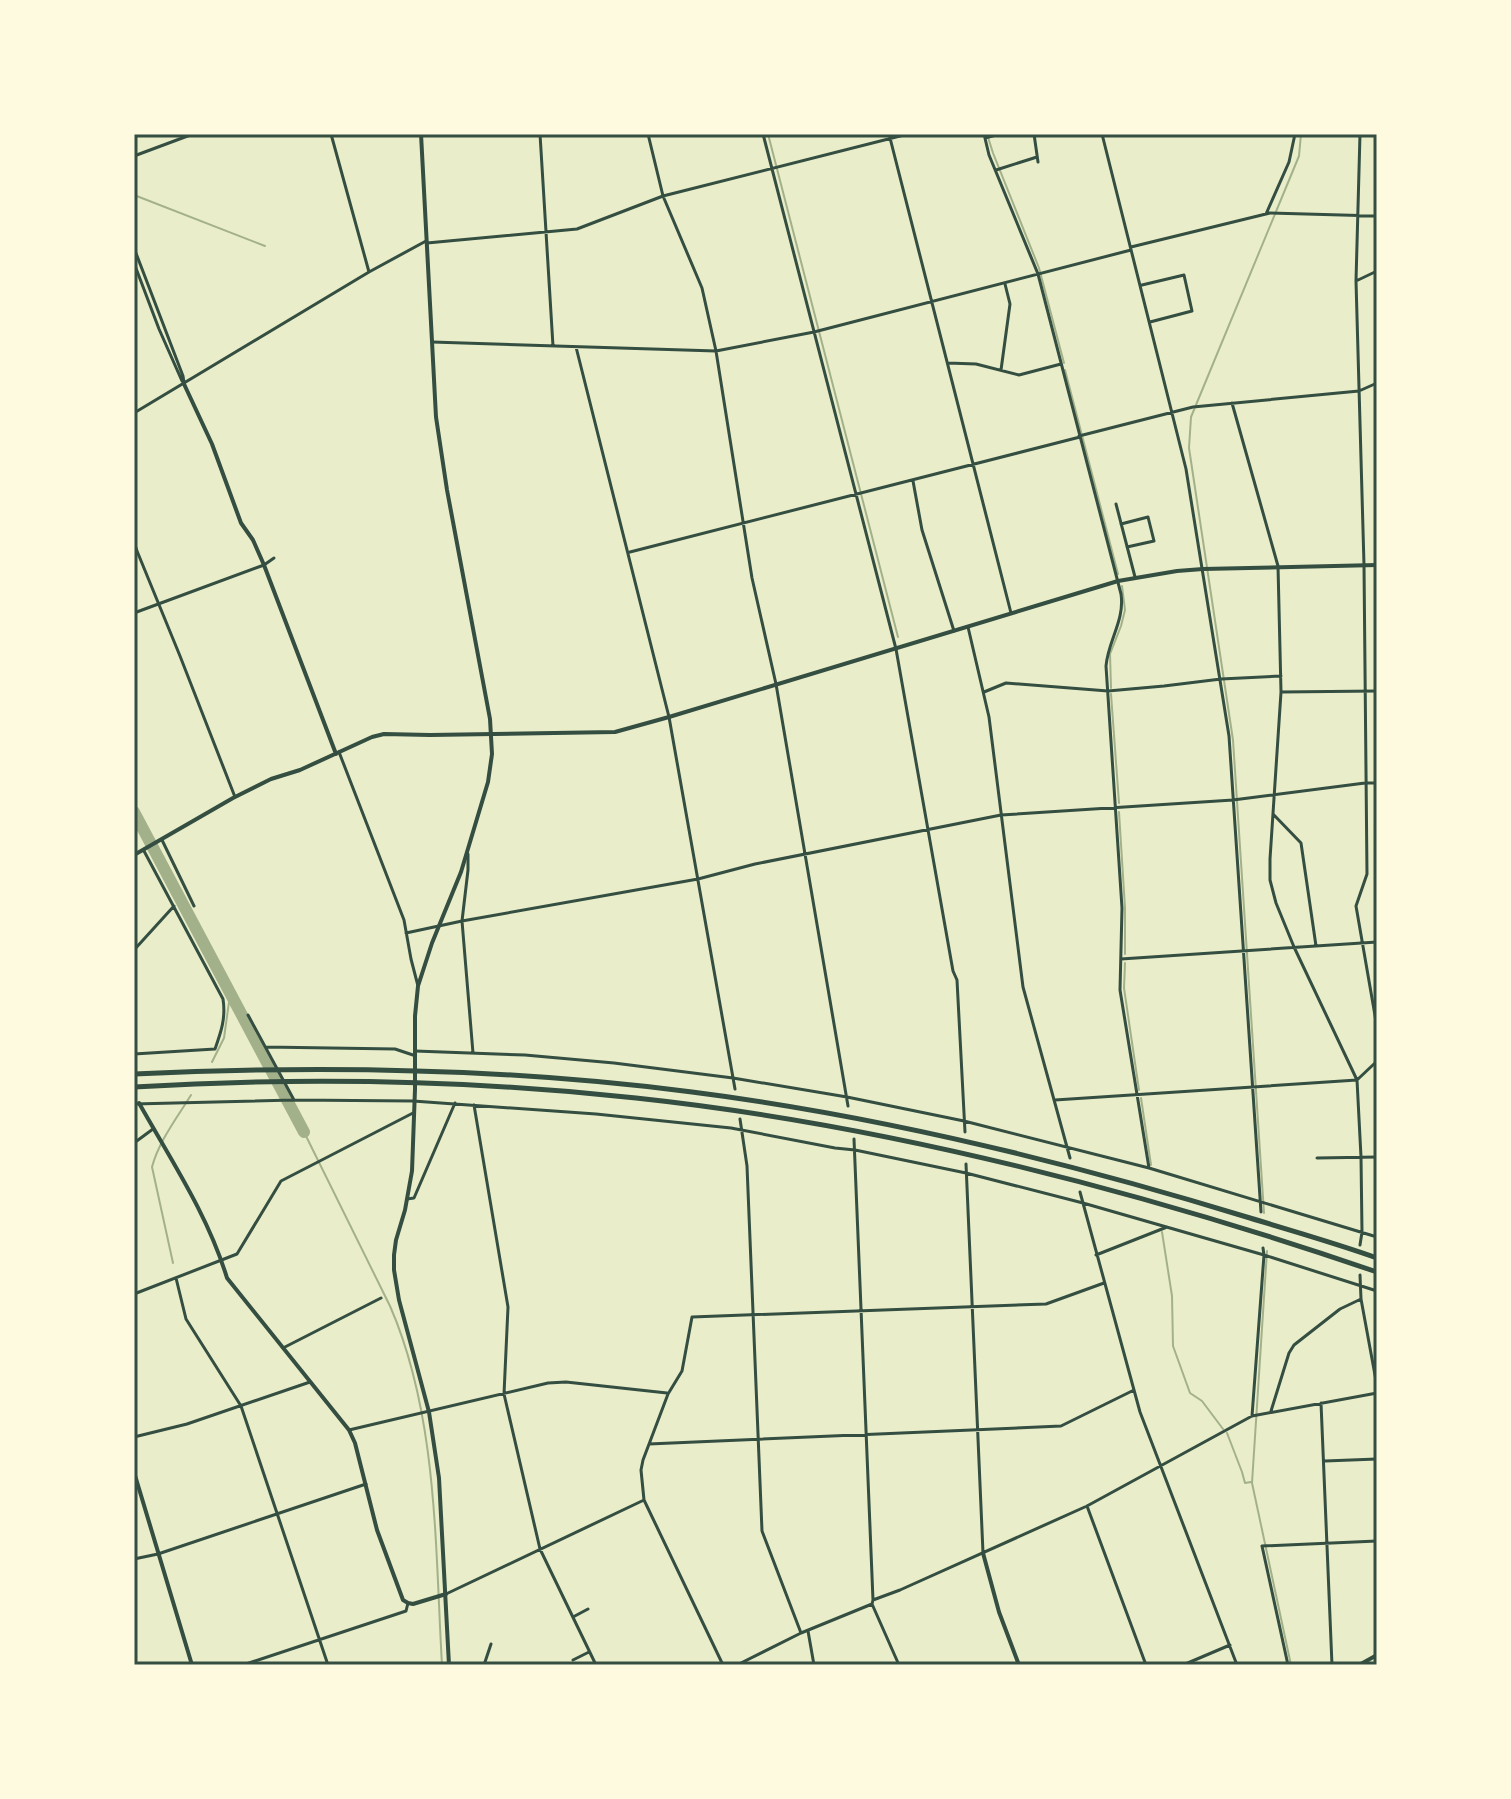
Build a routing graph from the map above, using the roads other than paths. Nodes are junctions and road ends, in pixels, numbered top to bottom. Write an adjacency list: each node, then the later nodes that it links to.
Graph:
1 (193, 134): 15 (street)
2 (331, 134): 28 (street)
3 (421, 134): 23 (street)
4 (540, 134): 22 (street)
5 (648, 134): 18 (street)
6 (763, 134): 16 (street)
7 (908, 134): 13 (street)
8 (1000, 134): 14 (street)
9 (1034, 134): 17 (street)
10 (1102, 134): 25 (street)
11 (1295, 134): 19 (street)
12 (1360, 134): 20 (street)
13 (890, 136): 16 (street); 33 (street)
14 (986, 136): 17 (street)
15 (134, 156)
16 (772, 169): 18 (street); 35 (street)
17 (998, 169): 29 (street)
18 (663, 196): 22 (street); 39 (street)
19 (1268, 214): 20 (street); 25 (street)
20 (1356, 216): 21 (street); 30 (street)
21 (1377, 216)
22 (547, 233): 23 (street); 37 (street)
23 (426, 242): 28 (street); 36 (street)
24 (134, 248): 44 (street)
25 (1131, 249): 29 (street); 32 (street)
26 (134, 263): 44 (street)
27 (1377, 271): 30 (street)
28 (369, 272): 44 (street)
29 (1040, 273): 31 (street); 41 (street)
30 (1356, 281): 45 (street)
31 (1005, 282): 33 (street); 42 (street)
32 (1140, 286): 34 (street); 34 (street)
33 (932, 301): 35 (street); 40 (street)
34 (1150, 322): 47 (street)
35 (814, 332): 39 (street); 52 (street)
36 (432, 342): 37 (street); 83 (street)
37 (553, 346): 38 (street)
38 (576, 347): 39 (street); 59 (street)
39 (716, 351): 54 (street)
40 (948, 363): 42 (street); 50 (street)
41 (1061, 364): 42 (street); 49 (street)
42 (1001, 370)
43 (1377, 383): 45 (street)
44 (184, 384): 48 (street); 61 (street)
45 (1359, 391): 46 (street); 62 (street)
46 (1232, 403): 47 (street); 64 (street)
47 (1173, 412): 49 (street); 65 (street)
48 (134, 413)
49 (1081, 436): 50 (street); 67 (street)
50 (973, 464): 51 (street); 70 (street)
51 (913, 480): 52 (street); 72 (street)
52 (856, 494): 54 (street); 73 (street)
53 (1116, 504): 55 (street)
54 (744, 523): 59 (street); 76 (street)
55 (1121, 524): 57 (street); 57 (street)
56 (134, 542): 58 (street)
57 (1127, 547): 66 (street)
58 (136, 552): 68 (street)
59 (628, 552): 82 (street)
60 (274, 558): 61 (street)
61 (264, 565): 68 (street); 84 (street)
62 (1364, 565): 63 (street); 64 (street); 78 (street)
63 (1377, 565)
64 (1278, 566): 65 (street); 74 (street)
65 (1204, 569): 66 (street); 75 (street)
66 (1135, 577): 67 (street)
67 (1118, 581): 70 (street); 77 (street)
68 (159, 603): 69 (street); 88 (street)
69 (134, 613)
70 (1011, 613): 71 (street)
71 (968, 627): 72 (street); 80 (street)
72 (954, 631): 73 (street)
73 (896, 649): 76 (street); 93 (street)
74 (1281, 676): 75 (street); 81 (street)
75 (1223, 679): 77 (street); 89 (street)
76 (776, 684): 82 (street); 98 (street)
77 (1108, 691): 80 (street); 90 (street)
78 (1365, 691): 79 (street); 81 (street); 85 (street)
79 (1377, 691)
80 (984, 692): 92 (street)
81 (1281, 692): 87 (street)
82 (669, 717): 83 (street); 99 (street)
83 (491, 734): 84 (street); 96 (street)
84 (338, 753): 88 (street); 104 (street)
85 (1365, 783): 86 (street); 87 (street); 106 (street)
86 (1377, 783)
87 (1275, 795): 89 (street); 91 (street)
88 (235, 797): 94 (street)
89 (1236, 800): 90 (street); 110 (street)
90 (1116, 808): 92 (street); 111 (street)
91 (1273, 814): 107 (street); 108 (street)
92 (1001, 815): 93 (street); 130 (street)
93 (928, 829): 98 (street); 138 (street)
94 (160, 841): 95 (street); 101 (street)
95 (145, 850): 97 (street); 100 (street)
96 (468, 852): 102 (street); 103 (street)
97 (134, 855)
98 (805, 855): 99 (street); 128 (street)
99 (698, 879): 102 (street); 122 (street)
100 (174, 906): 109 (street); 118 (street)
101 (194, 906)
102 (462, 921): 103 (street); 117 (street)
103 (438, 926): 104 (street); 112 (street)
104 (406, 933): 112 (street)
105 (1377, 942): 106 (street)
106 (1362, 944): 107 (street); 114 (street)
107 (1316, 946): 108 (street)
108 (1294, 947): 110 (street); 123 (street)
109 (134, 950)
110 (1245, 950): 111 (street); 124 (street)
111 (1121, 959): 127 (street)
112 (418, 986): 116 (street)
113 (248, 1015): 115 (street)
114 (1377, 1027)
115 (266, 1047): 116 (street); 129 (street)
116 (415, 1053): 117 (street); 131 (street)
117 (473, 1053): 122 (street)
118 (134, 1054)
119 (1377, 1055): 120 (street)
120 (1376, 1063): 123 (street)
121 (134, 1074): 165 (highway)
122 (733, 1078): 126 (street); 128 (street)
123 (1357, 1080): 124 (street); 146 (street)
124 (1254, 1085): 127 (street); 155 (street)
125 (134, 1087): 167 (highway)
126 (735, 1089)
127 (1137, 1094): 130 (street); 151 (street)
128 (847, 1097): 135 (street); 138 (street)
129 (293, 1100): 131 (street); 133 (street)
130 (1055, 1100): 144 (street)
131 (413, 1101): 132 (street); 136 (street)
132 (455, 1103): 134 (street); 154 (street)
133 (136, 1104): 139 (street)
134 (474, 1104): 140 (street); 184 (street)
135 (848, 1106)
136 (413, 1113): 154 (street); 166 (street)
137 (740, 1119): 140 (street)
138 (964, 1121): 141 (street); 144 (street)
139 (153, 1129): 143 (street); 166 (street)
140 (742, 1130): 145 (street); 178 (street)
141 (965, 1132)
142 (854, 1139): 145 (street)
143 (134, 1143)
144 (1068, 1147): 148 (street); 151 (street)
145 (855, 1150): 152 (street); 177 (street)
146 (1361, 1157): 147 (street); 149 (street); 159 (street)
147 (1377, 1157)
148 (1070, 1158)
149 (1317, 1158)
150 (966, 1164): 152 (street)
151 (1149, 1168): 155 (street)
152 (966, 1173): 156 (street); 176 (street)
153 (1080, 1192): 156 (street)
154 (407, 1199): 189 (street)
155 (1261, 1202): 157 (street); 159 (street)
156 (1083, 1203): 158 (street); 163 (street)
157 (1261, 1212)
158 (1167, 1227): 163 (street); 164 (street)
159 (1362, 1232): 160 (street); 161 (street)
160 (1377, 1237)
161 (1360, 1245)
162 (1263, 1248): 164 (street)
163 (1096, 1255): 170 (street)
164 (1266, 1256): 171 (street); 190 (street)
165 (1377, 1258)
166 (222, 1260): 169 (street); 179 (street)
167 (1377, 1272)
168 (1360, 1275): 171 (street)
169 (176, 1278): 173 (street); 187 (street)
170 (1104, 1283): 176 (street); 182 (street)
171 (1360, 1286): 172 (street); 175 (street)
172 (1377, 1291)
173 (134, 1294)
174 (381, 1298): 179 (street)
175 (1361, 1299): 181 (street); 188 (street)
176 (972, 1307): 177 (street); 191 (street)
177 (861, 1311): 178 (street); 193 (street)
178 (752, 1316): 185 (street); 195 (street)
179 (283, 1348): 180 (street)
180 (310, 1382): 187 (street); 192 (street)
181 (1377, 1386)
182 (1134, 1390): 191 (street); 199 (street)
183 (1377, 1393): 186 (street)
184 (504, 1394): 185 (street); 189 (street); 207 (street)
185 (668, 1394): 196 (street)
186 (1321, 1403): 188 (street); 198 (street)
187 (241, 1406): 194 (street); 204 (street)
188 (1271, 1411): 190 (street)
189 (429, 1412): 192 (street); 211 (street)
190 (1255, 1415): 199 (street)
191 (977, 1429): 193 (street); 208 (street)
192 (349, 1430): 201 (street)
193 (865, 1435): 195 (street); 212 (street)
194 (134, 1437)
195 (757, 1440): 196 (street); 217 (street)
196 (649, 1444): 202 (street)
197 (1377, 1459): 198 (street)
198 (1324, 1461): 206 (street)
199 (1160, 1465): 203 (street); 220 (street)
200 (134, 1472): 209 (street)
201 (366, 1484): 204 (street); 213 (street)
202 (644, 1500): 207 (street); 231 (street)
203 (1087, 1506): 208 (street); 236 (street)
204 (276, 1514): 209 (street); 218 (street)
205 (1377, 1541): 206 (street)
206 (1327, 1542): 239 (street); 240 (street)
207 (540, 1549): 211 (street); 215 (street)
208 (983, 1553): 212 (street); 235 (street)
209 (158, 1554): 210 (street); 225 (street)
210 (134, 1559)
211 (446, 1594): 213 (street); 228 (street)
212 (873, 1602): 216 (street); 234 (street)
213 (408, 1603): 218 (street)
214 (588, 1609): 215 (street)
215 (573, 1617): 221 (street)
216 (808, 1631): 217 (street); 233 (street)
217 (801, 1633): 232 (street)
218 (319, 1639): 224 (street); 227 (street)
219 (491, 1644): 229 (street)
220 (1230, 1645): 237 (street); 238 (street)
221 (589, 1652): 223 (street); 230 (street)
222 (1377, 1655): 241 (street)
223 (573, 1660)
224 (250, 1664): 226 (street)
225 (192, 1665)
226 (243, 1665)
227 (328, 1665)
228 (449, 1665)
229 (484, 1665)
230 (596, 1665)
231 (723, 1665)
232 (737, 1665)
233 (814, 1665)
234 (899, 1665)
235 (1019, 1665)
236 (1146, 1665)
237 (1183, 1665)
238 (1237, 1665)
239 (1288, 1665)
240 (1332, 1665)
241 (1359, 1665)

